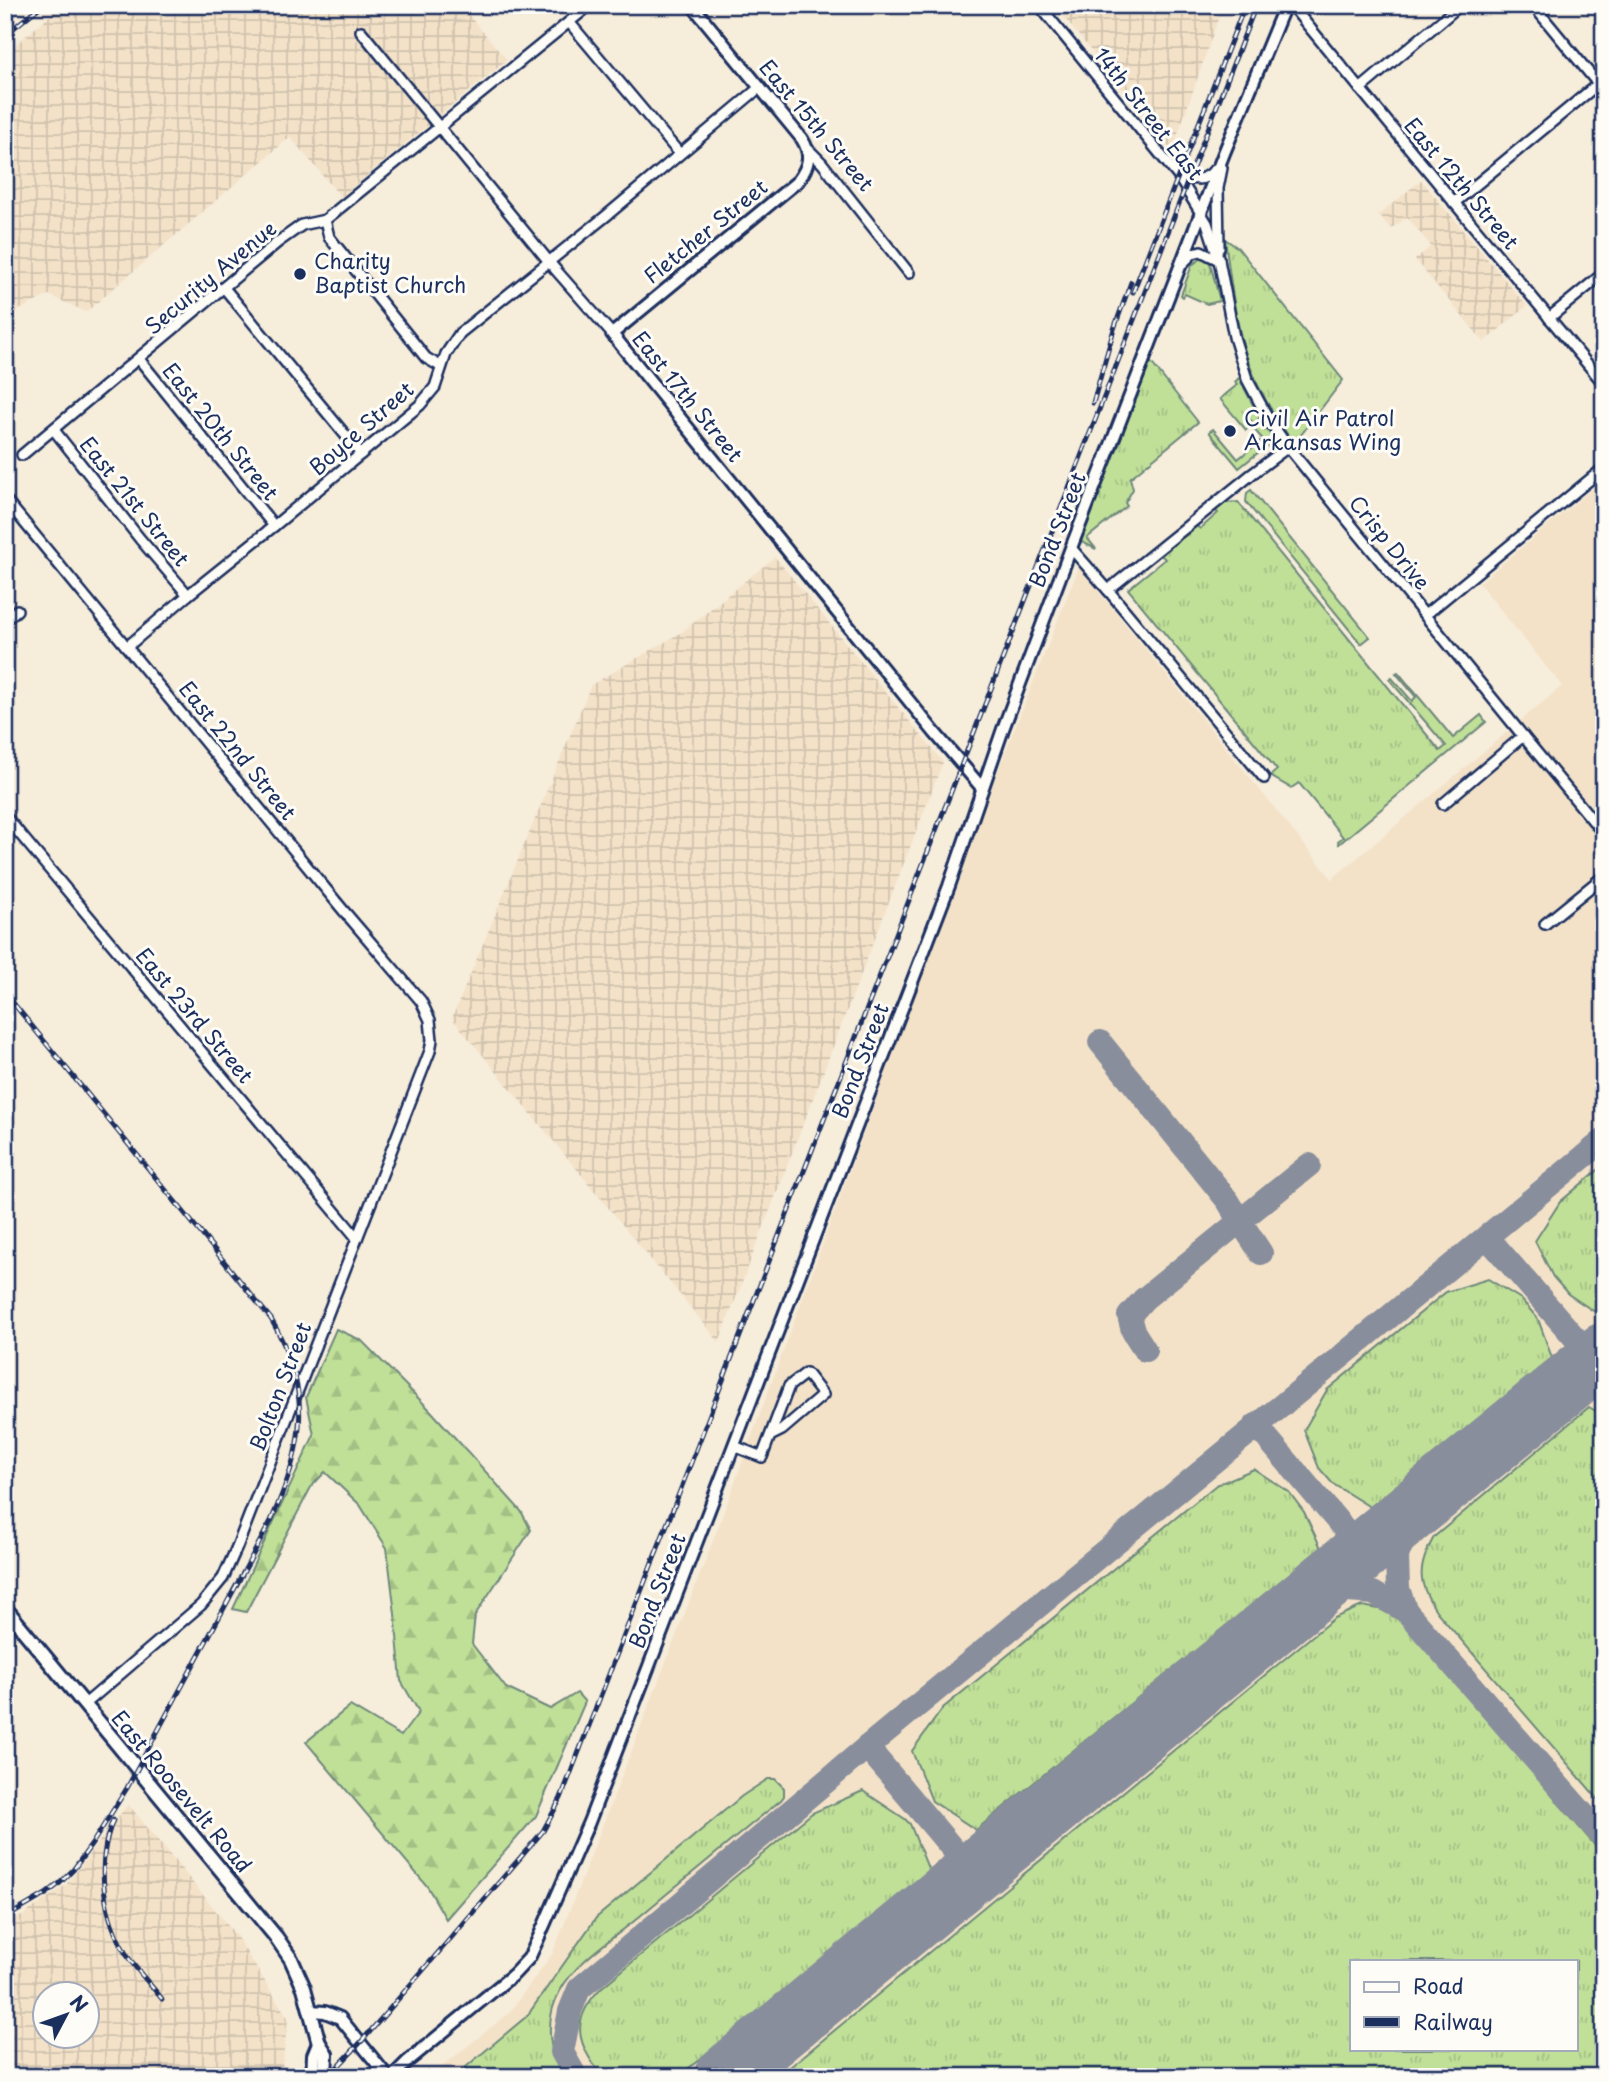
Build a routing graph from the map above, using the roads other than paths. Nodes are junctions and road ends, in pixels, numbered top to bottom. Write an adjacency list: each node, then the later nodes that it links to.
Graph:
1 (590, 5): 8 (street, Security Avenue)
2 (692, 5): 10 (street, East 15th Street)
3 (1039, 5): 17 (street, 14th Street East)
4 (1285, 5): 16 (street, Bond Street)
5 (1291, 5): 12 (street, East 12th Street)
6 (1460, 5): 12 (street)
7 (1533, 5): 11 (street)
8 (569, 22): 13 (street, Security Avenue); 15 (street)
9 (361, 30): 13 (street, East 17th Street)
10 (759, 88): 14 (street, East 15th Street); 15 (street, Boyce Street)
11 (1601, 88): 18 (street)
12 (1360, 89): 18 (street, East 12th Street)
13 (439, 128): 20 (street, Security Avenue); 21 (street, East 17th Street)
14 (808, 150): 24 (street, East 15th Street); 28 (street, Fletcher Street)
15 (678, 153): 21 (street, Boyce Street)
16 (1224, 153): 17 (street); 19 (street, Bond Street); 22 (street, Crisp Drive)
17 (1167, 161): 19 (street, 14th Street East)
18 (1454, 203): 27 (street, East 12th Street)
19 (1202, 213): 22 (street, Crisp Drive); 23 (street, Bond Street)
20 (325, 220): 26 (street, Security Avenue); 30 (street)
21 (548, 260): 28 (street, East 17th Street); 30 (street, Boyce Street)
22 (1219, 260): 23 (street); 33 (street, Crisp Drive)
23 (1181, 265): 39 (street, Bond Street)
24 (909, 273)
25 (1604, 273): 27 (street)
26 (225, 289): 29 (street, Security Avenue); 34 (street)
27 (1549, 318): 31 (street, East 12th Street)
28 (612, 334): 48 (street, East 17th Street)
29 (139, 359): 32 (street, Security Avenue); 38 (street, East 20th Street)
30 (440, 366): 34 (street, Boyce Street)
31 (1604, 384)
32 (54, 430): 35 (street, Security Avenue); 41 (street, East 21st Street)
33 (1288, 447): 40 (street); 43 (street, Crisp Drive)
34 (360, 454): 38 (street, Boyce Street)
35 (22, 455)
36 (1604, 468): 43 (street)
37 (5, 499): 45 (street, East 22nd Street)
38 (274, 526): 41 (street, Boyce Street)
39 (1071, 548): 40 (street); 48 (street, Bond Street)
40 (1108, 590): 47 (street)
41 (188, 594): 45 (street, Boyce Street)
42 (17, 610): 44 (street)
43 (1425, 615): 46 (street, Crisp Drive)
44 (5, 620)
45 (128, 646): 54 (street, East 22nd Street)
46 (1523, 736): 49 (street); 51 (street, Crisp Drive)
47 (1264, 778)
48 (982, 788): 57 (street, Bond Street)
49 (1443, 804)
50 (5, 816): 55 (street, East 23rd Street)
51 (1604, 834)
52 (1604, 876): 53 (street)
53 (1545, 924)
54 (432, 1030): 55 (street, Bolton Street)
55 (357, 1238): 59 (street, Bolton Street)
56 (770, 1436): 56 (street); 57 (street)
57 (734, 1446): 64 (street, Bond Street)
58 (5, 1608): 59 (main road, East Roosevelt Road)
59 (84, 1705): 60 (main road, East Roosevelt Road)
60 (311, 2011): 61 (main road, East Roosevelt Road); 64 (street)
61 (319, 2043): 62 (main road, East Roosevelt Road); 63 (main road, East Roosevelt Road)
62 (313, 2077)
63 (325, 2077)
64 (390, 2077)

